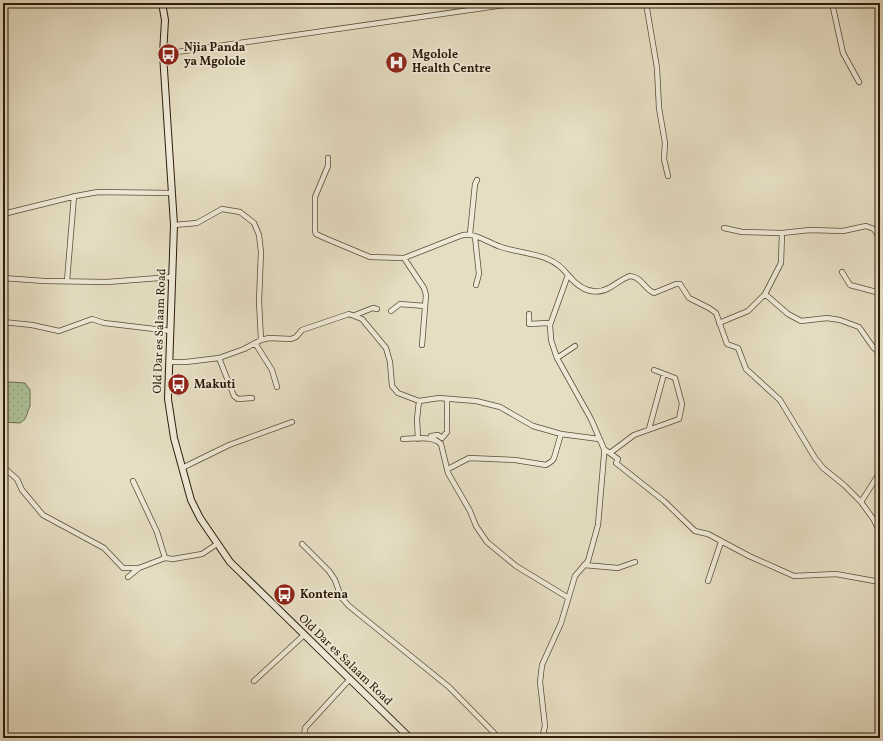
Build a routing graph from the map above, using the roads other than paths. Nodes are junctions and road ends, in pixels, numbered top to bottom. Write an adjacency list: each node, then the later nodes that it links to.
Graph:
1 (162, 3): 5 (street, Old Dar es Salaam Road)
2 (518, 3): 5 (street)
3 (646, 3): 8 (street)
4 (832, 3): 6 (street)
5 (163, 54): 10 (street, Old Dar es Salaam Road)
6 (859, 82)
7 (328, 158): 19 (street)
8 (668, 176)
9 (477, 180): 16 (street)
10 (172, 193): 11 (street); 13 (street, Old Dar es Salaam Road)
11 (74, 196): 12 (street); 24 (street)
12 (3, 214)
13 (174, 226): 22 (street, Old Dar es Salaam Road); 37 (street)
14 (724, 228): 15 (street)
15 (782, 233): 18 (street); 27 (street)
16 (470, 234): 17 (street); 19 (street)
17 (475, 237): 21 (street); 25 (street)
18 (880, 239)
19 (404, 258): 28 (street)
20 (842, 272): 26 (street)
21 (568, 275): 34 (street); 35 (street)
22 (172, 277): 24 (street); 36 (street, Old Dar es Salaam Road)
23 (3, 278): 24 (street)
24 (67, 281)
25 (476, 285)
26 (880, 293)
27 (765, 294): 34 (street); 41 (street)
28 (425, 306): 30 (street); 39 (street)
29 (377, 309): 32 (street)
30 (391, 310)
31 (529, 314): 35 (street)
32 (356, 315): 37 (street); 50 (street)
33 (3, 322): 36 (street)
34 (719, 323): 65 (street)
35 (550, 325): 43 (street)
36 (171, 331): 44 (street, Old Dar es Salaam Road)
37 (261, 340): 38 (street)
38 (255, 344): 42 (street); 47 (street)
39 (422, 346)
40 (575, 346): 43 (street)
41 (880, 354)
42 (219, 358): 44 (street); 48 (street)
43 (557, 358): 57 (street)
44 (169, 362): 61 (street, Old Dar es Salaam Road)
45 (654, 370): 46 (street)
46 (664, 374): 52 (street); 52 (street)
47 (277, 387)
48 (252, 398)
49 (447, 400): 50 (street); 53 (street); 54 (street)
50 (419, 401): 56 (street)
51 (292, 422): 61 (street)
52 (650, 428): 59 (street)
53 (561, 434): 57 (street); 62 (street)
54 (431, 436)
55 (403, 439): 56 (street)
56 (418, 439): 62 (street)
57 (599, 439): 58 (street)
58 (604, 449): 59 (street); 72 (street)
59 (610, 453): 67 (street)
60 (3, 466): 73 (street)
61 (182, 468): 68 (street, Old Dar es Salaam Road)
62 (448, 470): 77 (street)
63 (880, 472): 65 (street)
64 (133, 481): 70 (street)
65 (861, 502): 66 (street)
66 (880, 533)
67 (721, 542): 75 (street); 76 (street)
68 (217, 544): 70 (street); 78 (street, Old Dar es Salaam Road)
69 (302, 544): 83 (street)
70 (165, 558): 73 (street)
71 (635, 562): 72 (street)
72 (584, 565): 77 (street)
73 (139, 568): 74 (street)
74 (128, 577)
75 (708, 581)
76 (880, 582)
77 (568, 597): 84 (street)
78 (304, 635): 79 (street, Old Dar es Salaam Road); 80 (street)
79 (350, 679): 81 (street); 82 (street, Old Dar es Salaam Road)
80 (254, 680)
81 (304, 738)
82 (410, 738)
83 (499, 738)
84 (542, 738)

